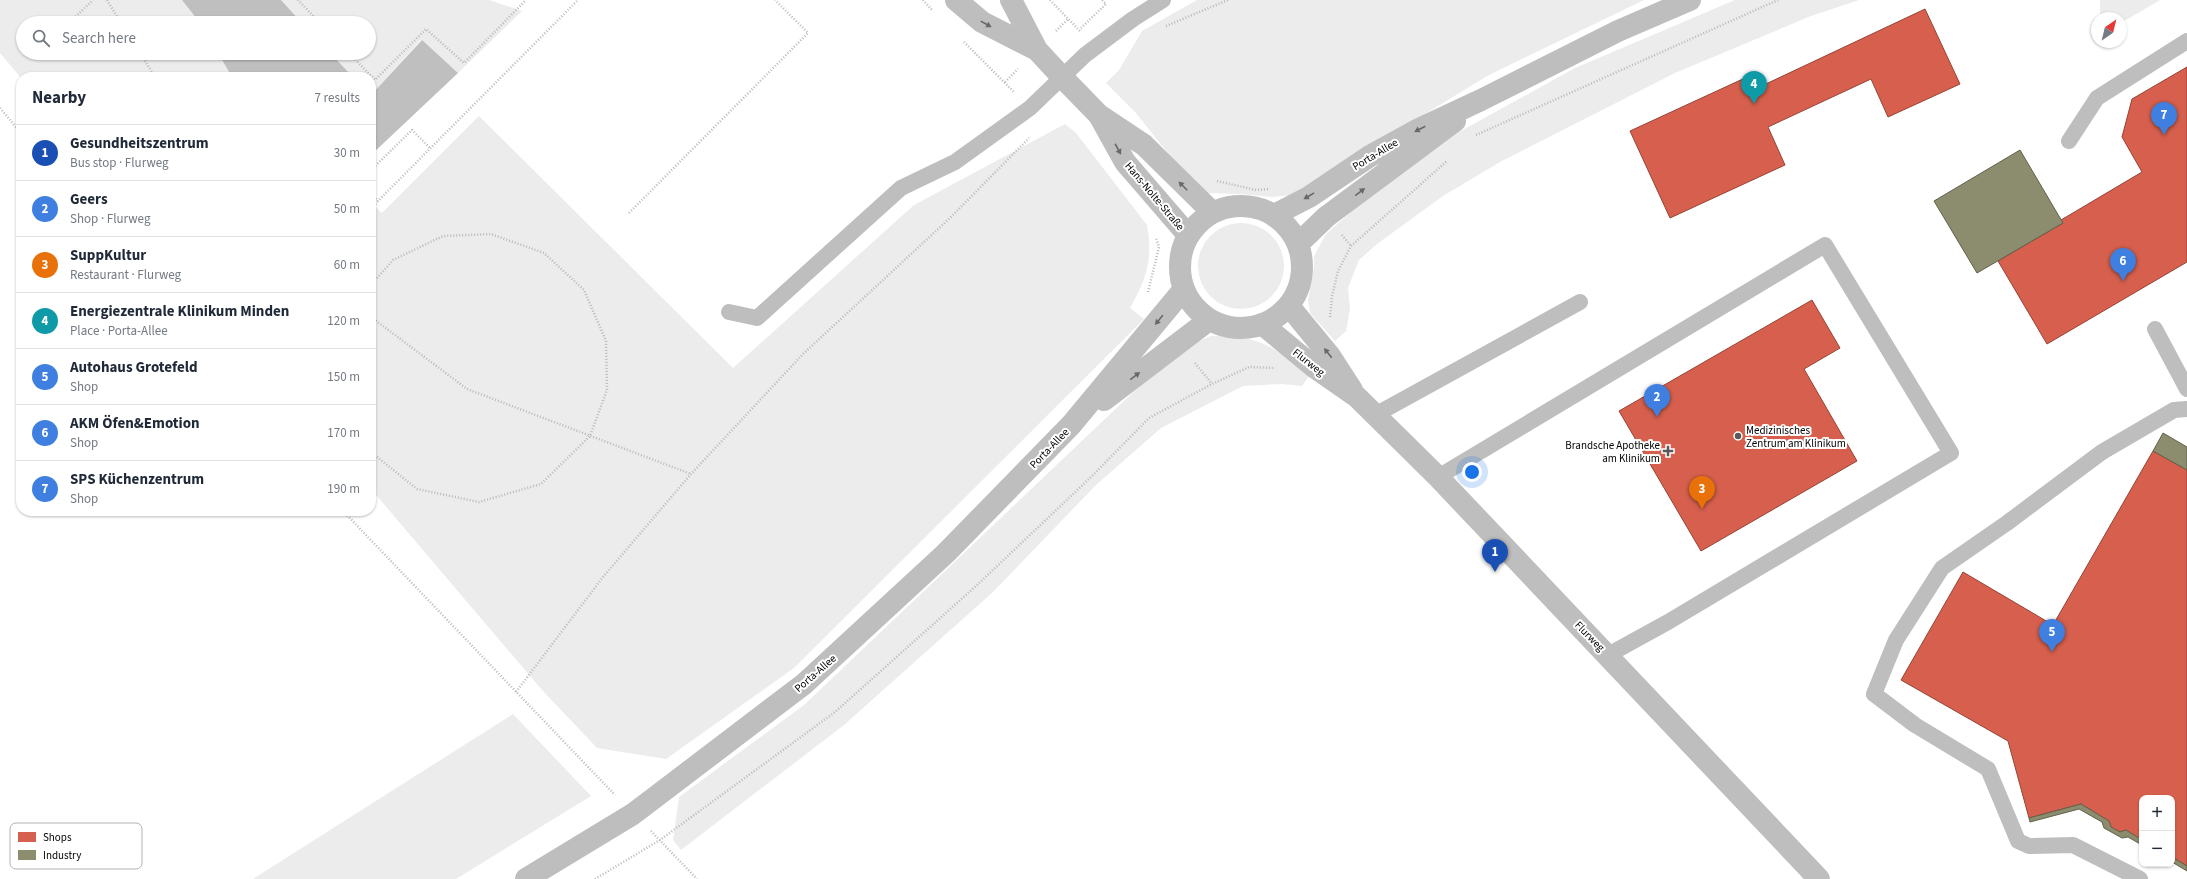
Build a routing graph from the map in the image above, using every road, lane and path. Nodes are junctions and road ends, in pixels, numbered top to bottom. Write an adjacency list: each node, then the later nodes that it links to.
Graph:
1 (93, 0): 17 (path)
2 (107, 0): 18 (path)
3 (298, 0): 19 (path)
4 (526, 0): 29 (path)
5 (578, 0): 37 (path)
6 (775, 0): 44 (path)
7 (923, 0): 16 (path)
8 (956, 0): 23 (street, Hans-Nolte-Straße, one-way to 23)
9 (1011, 0): 23 (street, Hans-Nolte-Straße)
10 (1050, 0): 11 (path)
11 (1102, 0)
12 (1163, 0): 28 (lane)
13 (1228, 0): 20 (path)
14 (1690, 0): 30 (street, Porta-Allee)
15 (1778, 0): 35 (path)
16 (933, 11)
17 (76, 16)
18 (117, 16)
19 (313, 16)
20 (1165, 26)
21 (960, 37): 32 (path)
22 (2187, 41): 36 (lane)
23 (1037, 50): 28 (street, Hans-Nolte-Straße)
24 (145, 60): 26 (path)
25 (356, 60): 27 (path)
26 (153, 72)
27 (367, 72)
28 (1062, 77): 32 (lane); 33 (street, Hans-Nolte-Straße)
29 (376, 79)
30 (1481, 100): 45 (street, Porta-Allee, one-way to 45); 46 (street, Porta-Allee, one-way to 30)
31 (0, 108): 34 (path)
32 (1030, 108): 54 (lane); 68 (path)
33 (1099, 115): 43 (street, Hans-Nolte-Straße, one-way to 33); 47 (street, Hans-Nolte-Straße, one-way to 47)
34 (16, 128)
35 (1475, 135)
36 (2069, 141)
37 (430, 148): 39 (path); 42 (path)
38 (1452, 156): 49 (path)
39 (376, 165)
40 (1211, 179): 41 (path)
41 (1272, 188)
42 (378, 201)
43 (1212, 212): 45 (street); 47 (street)
44 (629, 213)
45 (1274, 215): 48 (street)
46 (1326, 217): 48 (street, Porta-Allee); 49 (path)
47 (1188, 235): 51 (street)
48 (1298, 244): 53 (street)
49 (1351, 246): 59 (path)
50 (376, 279): 66 (path)
51 (1184, 289): 55 (street); 65 (street, Porta-Allee, one-way to 65)
52 (1580, 302): 64 (lane)
53 (1289, 306): 57 (street); 59 (street, Flurweg)
54 (730, 312)
55 (1209, 320): 57 (street); 65 (street, Porta-Allee, one-way to 55)
56 (376, 321): 66 (path)
57 (1262, 324): 60 (street, Flurweg)
58 (2155, 328): 61 (lane)
59 (1313, 335): 62 (street, Flurweg, one-way to 59)
60 (1295, 352): 62 (street, Flurweg); 74 (path)
61 (2187, 388)
62 (1357, 397): 64 (street, Flurweg)
63 (2187, 409): 79 (lane)
64 (1375, 415): 69 (street, Flurweg)
65 (1071, 425): 73 (street, Porta-Allee)
66 (590, 436): 67 (path); 68 (path)
67 (376, 456)
68 (691, 474): 72 (path)
69 (1438, 477): 71 (street, Flurweg); 71 (lane)
70 (348, 516): 72 (path)
71 (1608, 655): 78 (street, Flurweg)
72 (516, 692): 73 (path)
73 (633, 814): 74 (path); 75 (street, Porta-Allee)
74 (660, 840): 76 (path); 77 (path)
75 (526, 879)
76 (595, 879)
77 (697, 879)
78 (1819, 879)
79 (2140, 879)

